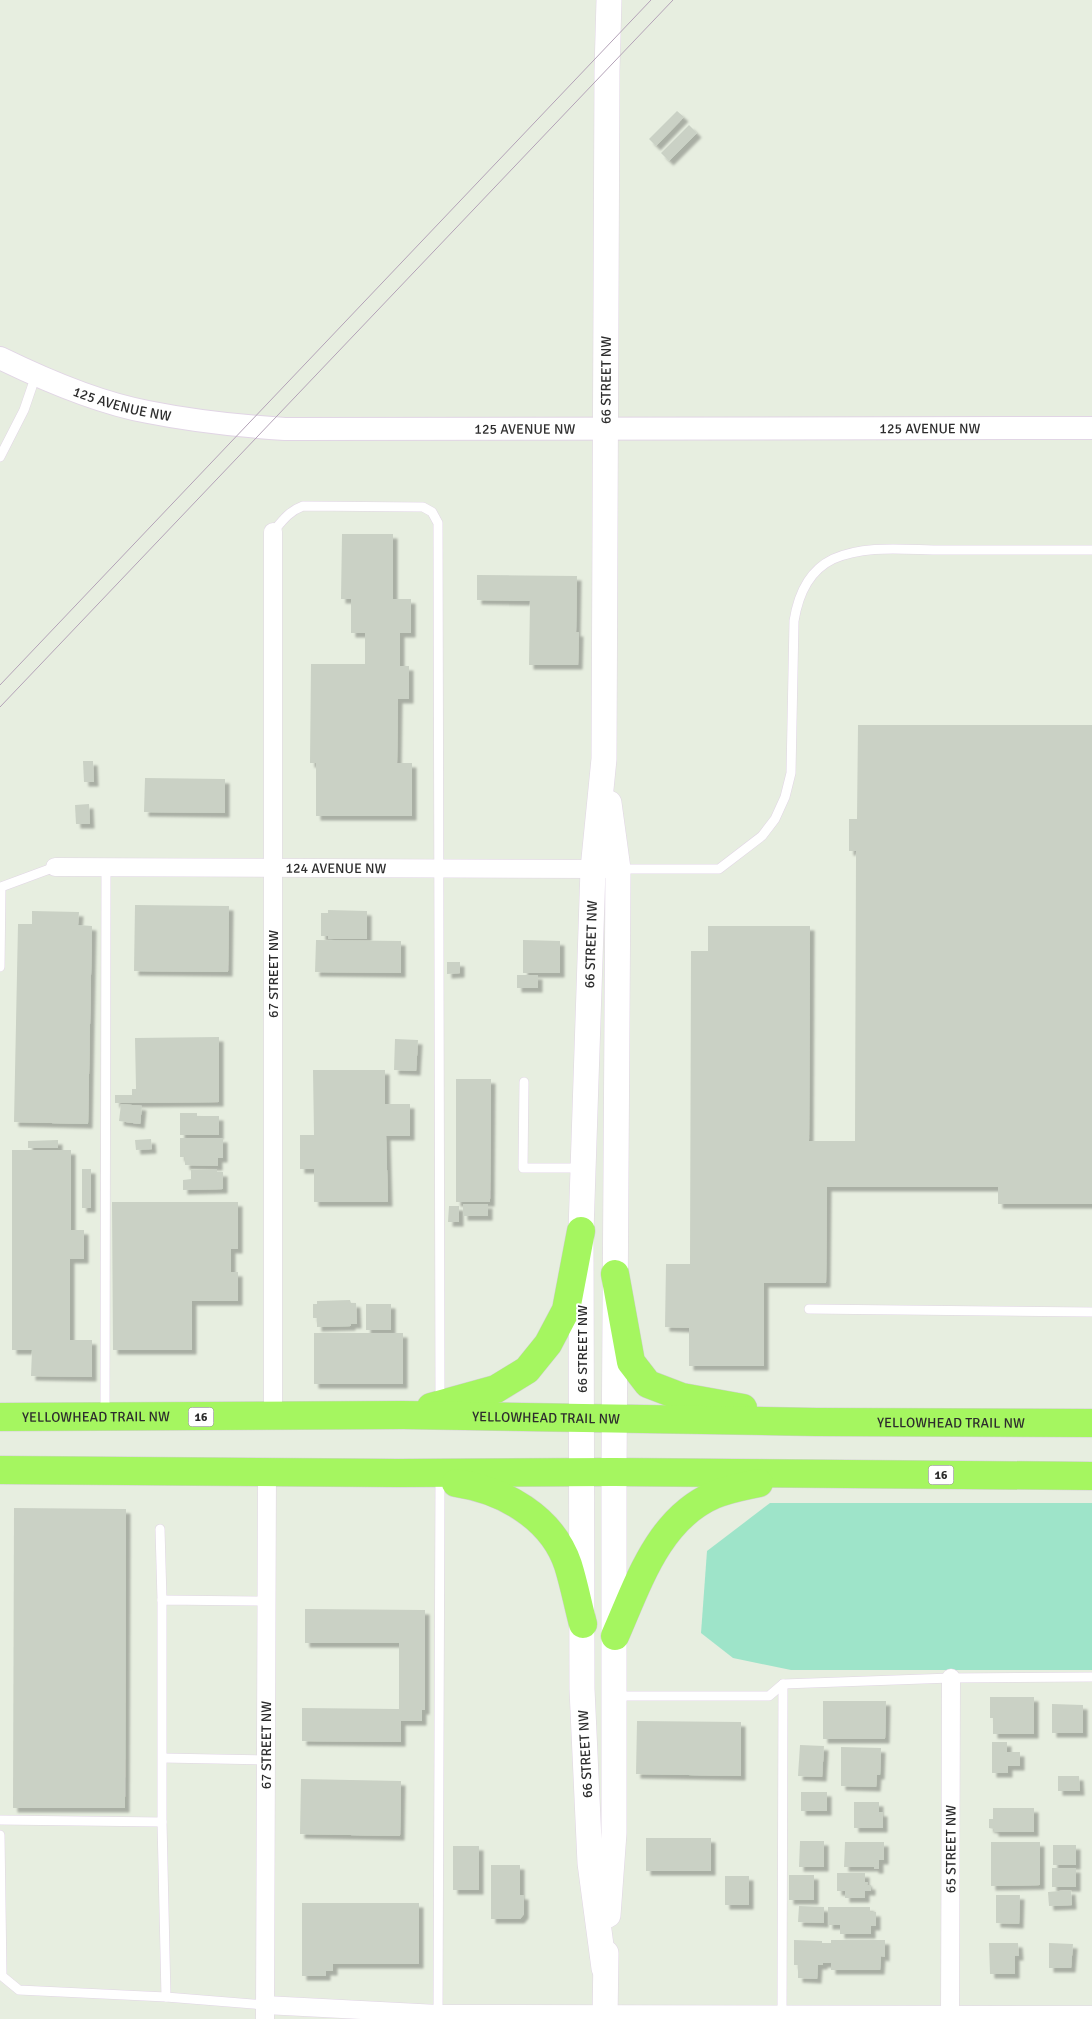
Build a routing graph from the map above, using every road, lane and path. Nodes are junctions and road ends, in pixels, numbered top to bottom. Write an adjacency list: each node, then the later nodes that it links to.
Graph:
1 (609, 0): 4 (main road, 66 STREET NW)
2 (0, 358): 3 (street, 125 AVENUE NW)
3 (36, 375): 4 (street, 125 AVENUE NW); 6 (lane)
4 (606, 428): 5 (street, 125 AVENUE NW); 9 (main road, 66 STREET NW)
5 (1092, 428)
6 (0, 457)
7 (273, 532): 12 (street, 67 STREET NW); 13 (lane)
8 (1092, 550): 15 (lane)
9 (604, 759): 14 (main road, 66 STREET NW); 15 (main road, 66 STREET NW)
10 (55, 867): 11 (street, 124 AVENUE NW); 16 (lane)
11 (106, 867): 12 (street, 124 AVENUE NW); 25 (lane)
12 (273, 868): 13 (street, 124 AVENUE NW); 26 (street, 67 STREET NW)
13 (438, 868): 14 (street, 124 AVENUE NW); 23 (lane)
14 (593, 869): 15 (street, 124 AVENUE NW); 18 (main road, 66 STREET NW)
15 (618, 869): 20 (main road, 66 STREET NW)
16 (0, 967)
17 (524, 1082): 18 (lane)
18 (583, 1168): 19 (main road, 66 STREET NW)
19 (581, 1231): 23 (highway, YELLOWHEAD TRAIL NW); 27 (main road, 66 STREET NW)
20 (615, 1274): 28 (main road, 66 STREET NW); 29 (highway)
21 (809, 1309): 22 (lane)
22 (1092, 1312)
23 (440, 1410): 26 (highway, YELLOWHEAD TRAIL NW / 16); 27 (highway, YELLOWHEAD TRAIL NW)
24 (0, 1417): 25 (highway, YELLOWHEAD TRAIL NW / 16)
25 (105, 1417): 26 (highway, YELLOWHEAD TRAIL NW / 16)
26 (272, 1417)
27 (582, 1419): 28 (highway, YELLOWHEAD TRAIL NW); 33 (main road, 66 STREET NW)
28 (615, 1419): 29 (highway, YELLOWHEAD TRAIL NW); 34 (main road, 66 STREET NW)
29 (816, 1422): 30 (highway, YELLOWHEAD TRAIL NW)
30 (1092, 1423)
31 (0, 1470): 32 (highway)
32 (267, 1471): 36 (highway); 40 (street, 67 STREET NW)
33 (583, 1472): 34 (highway, 16); 36 (highway, 16); 41 (main road, 66 STREET NW)
34 (614, 1472): 35 (highway, 16); 42 (main road, 66 STREET NW)
35 (790, 1474): 37 (highway, 16); 42 (highway)
36 (440, 1476): 41 (highway); 57 (lane)
37 (1092, 1476)
38 (160, 1529): 39 (lane)
39 (162, 1600): 40 (lane); 47 (lane)
40 (267, 1601): 48 (street, 67 STREET NW)
41 (583, 1624): 52 (main road, 66 STREET NW)
42 (615, 1636): 46 (main road, 66 STREET NW)
43 (1092, 1677): 44 (lane)
44 (951, 1678): 45 (lane); 60 (street, 65 STREET NW)
45 (783, 1684): 46 (lane); 59 (lane)
46 (615, 1696): 52 (main road, 66 STREET NW)
47 (163, 1758): 48 (lane); 50 (lane)
48 (266, 1760): 54 (street, 67 STREET NW)
49 (0, 1820): 50 (lane)
50 (162, 1822): 53 (lane)
51 (0, 1835): 53 (lane)
52 (604, 1968): 58 (main road, 66 STREET NW)
53 (166, 1997): 54 (lane)
54 (265, 2012): 57 (street)
55 (1092, 2015): 60 (street)
56 (545, 2016): 57 (street); 58 (street)
57 (438, 2017)
58 (605, 2017): 59 (street)
59 (782, 2017): 60 (street)
60 (950, 2017)

